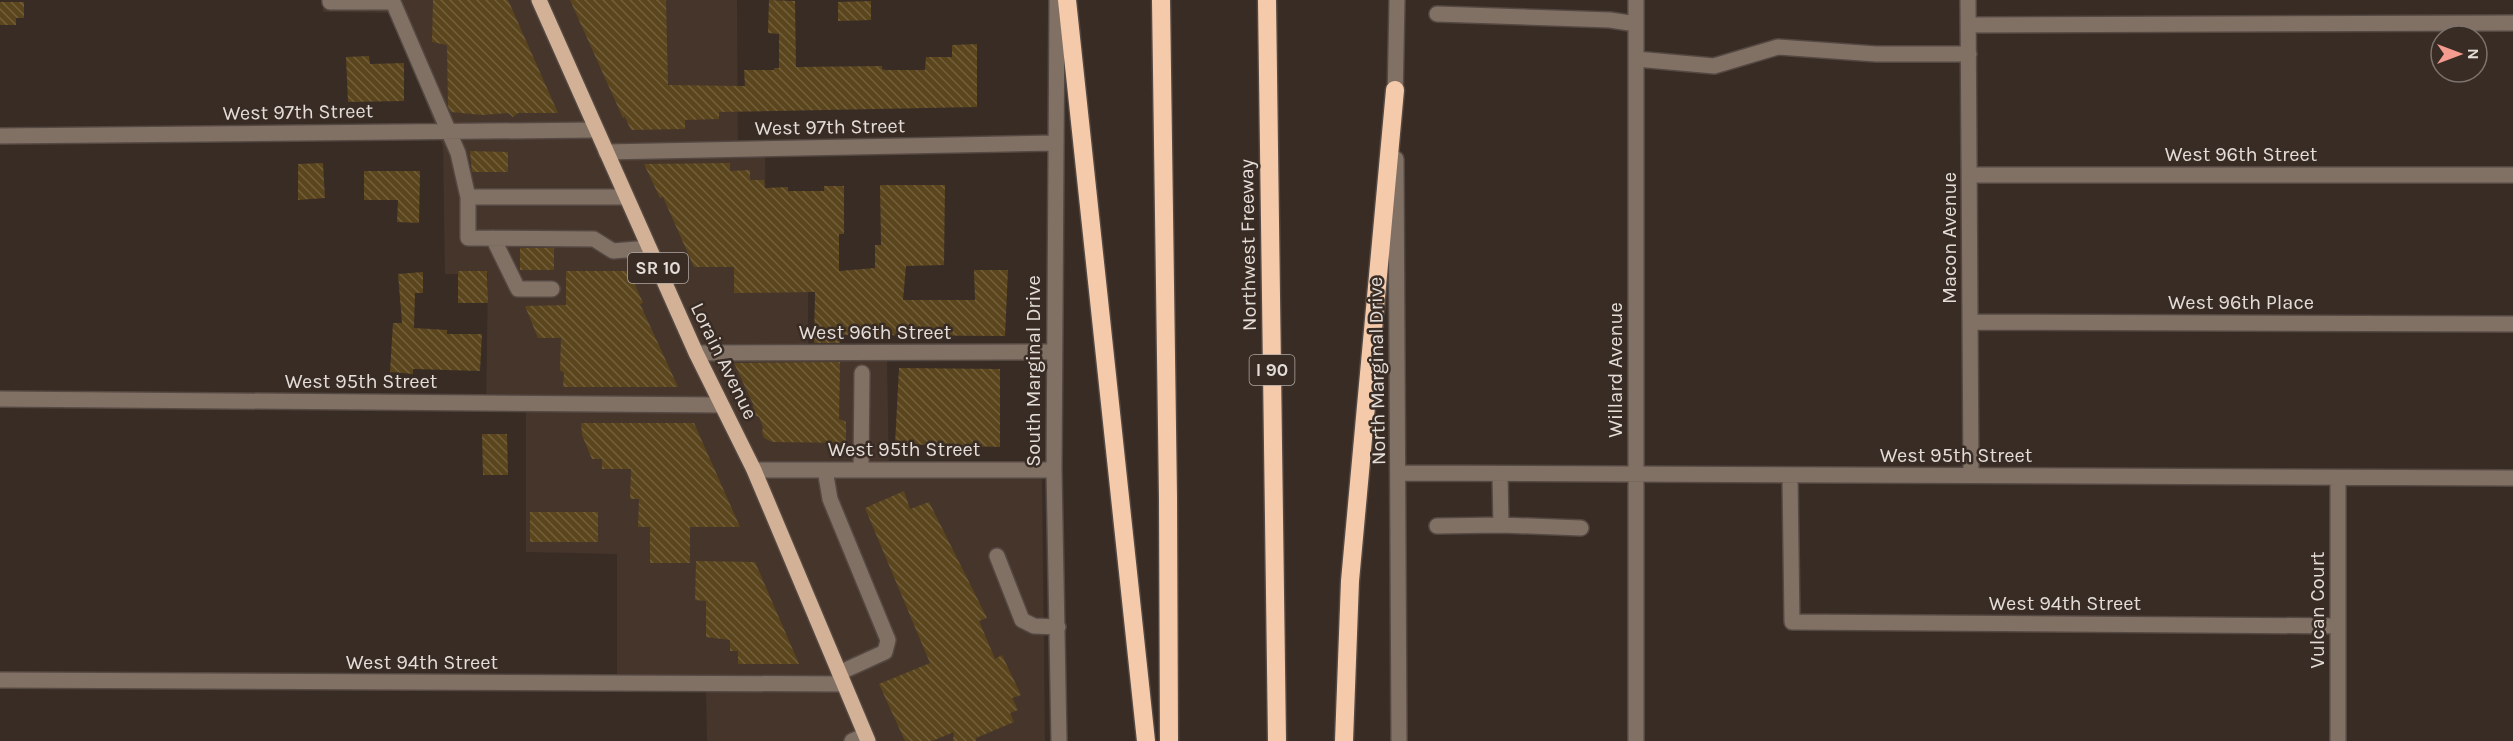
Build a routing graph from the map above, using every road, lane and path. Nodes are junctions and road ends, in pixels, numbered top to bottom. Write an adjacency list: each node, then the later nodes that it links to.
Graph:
1 (330, 0): 18 (street)
2 (539, 0): 17 (main road, Lorain Avenue / SR 10)
3 (1057, 0): 20 (street, South Marginal Drive)
4 (1068, 0): 57 (highway)
5 (1161, 0): 58 (highway)
6 (1267, 0): 59 (highway, Northwest Freeway / I 90)
7 (1397, 0): 16 (street, North Marginal Drive)
8 (1636, 0): 12 (street, Willard Avenue)
9 (1968, 0): 13 (street, Macon Avenue)
10 (1437, 14): 12 (street)
11 (2513, 23): 13 (street)
12 (1636, 24): 15 (street, Willard Avenue)
13 (1969, 25): 14 (street, Macon Avenue)
14 (1969, 54): 15 (street); 22 (street, Macon Avenue)
15 (1636, 59): 42 (street, Willard Avenue)
16 (1395, 90): 40 (street, North Marginal Drive); 60 (highway)
17 (596, 130): 18 (street, West 97th Street); 21 (main road, Lorain Avenue / SR 10)
18 (450, 132): 19 (street, West 97th Street); 24 (street)
19 (0, 136)
20 (1055, 143): 21 (street, West 97th Street); 31 (street, South Marginal Drive)
21 (606, 152): 25 (main road, Lorain Avenue / SR 10)
22 (1970, 175): 23 (street, West 96th Street); 29 (street, Macon Avenue)
23 (2513, 175)
24 (468, 197): 25 (street); 26 (street)
25 (626, 197): 27 (main road, Lorain Avenue / SR 10)
26 (493, 238): 27 (street); 28 (street)
27 (649, 248): 32 (main road, Lorain Avenue / SR 10)
28 (552, 289)
29 (1970, 322): 30 (street, West 96th Place); 43 (street, Macon Avenue)
30 (2513, 324)
31 (1054, 352): 32 (street, West 96th Street); 38 (street, South Marginal Drive)
32 (696, 353): 35 (main road, Lorain Avenue / SR 10)
33 (862, 373): 39 (street)
34 (0, 399): 35 (street, West 95th Street)
35 (721, 405): 36 (main road, Lorain Avenue / SR 10)
36 (754, 470): 37 (street, West 95th Street); 53 (main road, Lorain Avenue / SR 10)
37 (825, 470): 39 (street, West 95th Street); 53 (street)
38 (1054, 470): 39 (street, West 95th Street); 52 (street, South Marginal Drive)
39 (861, 471)
40 (1399, 473): 41 (street, West 95th Street); 61 (street, North Marginal Drive)
41 (1500, 474): 42 (street, West 95th Street); 47 (street)
42 (1636, 474): 44 (street, West 95th Street); 62 (street, Willard Avenue)
43 (1971, 475): 44 (street, West 95th Street); 45 (street, West 95th Street)
44 (1790, 476): 51 (street, West 94th Street)
45 (2338, 478): 46 (street, West 95th Street); 51 (street, Vulcan Court)
46 (2513, 478)
47 (1501, 525): 48 (street); 49 (street)
48 (1437, 526)
49 (1581, 528)
50 (997, 556): 52 (street)
51 (2338, 626): 63 (street, Vulcan Court)
52 (1058, 627): 56 (street, South Marginal Drive)
53 (841, 678): 54 (street, West 94th Street); 55 (main road, Lorain Avenue / SR 10)
54 (0, 680)
55 (862, 739)
56 (1059, 741)
57 (1146, 741)
58 (1169, 741)
59 (1277, 741)
60 (1344, 741)
61 (1399, 741)
62 (1636, 741)
63 (2338, 741)

